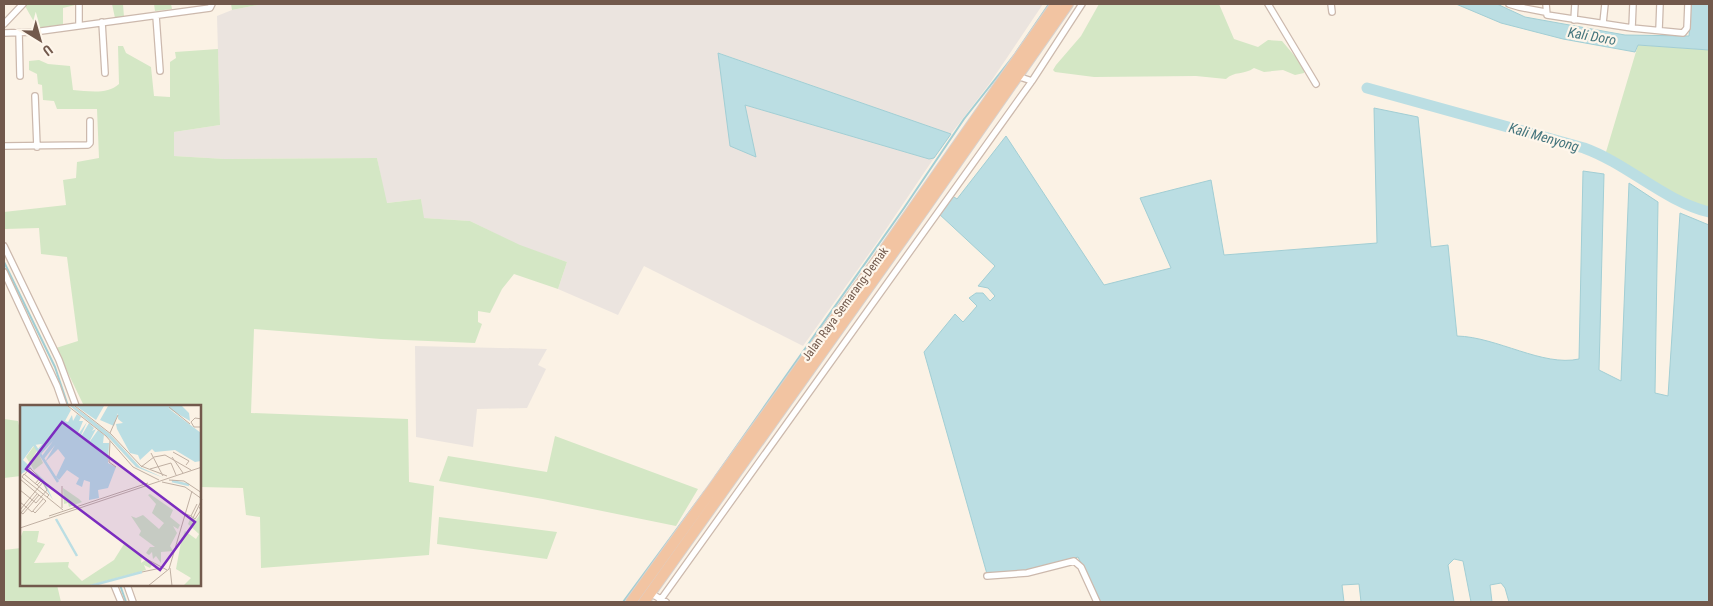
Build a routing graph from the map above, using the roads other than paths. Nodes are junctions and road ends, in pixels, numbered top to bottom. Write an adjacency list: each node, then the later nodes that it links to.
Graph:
1 (23, 4): 25 (street)
2 (78, 4): 27 (street)
3 (186, 4): 19 (street)
4 (212, 4): 19 (street)
5 (1056, 4): 47 (highway, Jalan Raya Semarang-Demak)
6 (1068, 4): 35 (highway, Jalan Raya Semarang-Demak)
7 (1082, 4): 36 (street)
8 (1277, 4): 17 (street)
9 (1331, 4): 20 (street)
10 (1509, 4): 18 (street)
11 (1546, 4): 21 (street)
12 (1575, 4): 23 (street)
13 (1604, 4): 26 (street)
14 (1633, 4): 28 (street)
15 (1660, 4): 29 (street)
16 (1688, 4): 29 (street)
17 (1270, 5): 37 (street)
18 (1519, 6): 21 (street)
19 (186, 11): 22 (street)
20 (1332, 12)
21 (1546, 12): 23 (street)
22 (156, 16): 24 (street); 32 (street)
23 (1574, 20): 26 (street)
24 (102, 22): 27 (street); 33 (street)
25 (4, 24)
26 (1604, 24): 28 (street)
27 (79, 25): 30 (street)
28 (1632, 28): 29 (street)
29 (1659, 30)
30 (19, 32): 31 (street); 34 (street)
31 (4, 33)
32 (160, 71)
33 (105, 73)
34 (20, 76)
35 (1018, 76): 36 (street); 48 (highway, Jalan Raya Semarang-Demak)
36 (1032, 81): 52 (street)
37 (1316, 84)
38 (36, 96): 41 (street)
39 (90, 121): 41 (street)
40 (4, 146): 41 (street)
41 (37, 147)
42 (4, 246): 44 (street)
43 (4, 272): 44 (street)
44 (63, 386): 45 (street); 46 (street)
45 (64, 405)
46 (75, 405)
47 (757, 426): 48 (highway); 55 (highway, Jalan Raya Semarang-Demak)
48 (767, 432): 52 (highway, Jalan Raya Semarang-Demak)
49 (987, 576): 57 (street)
50 (114, 586): 53 (street)
51 (127, 586): 54 (street)
52 (658, 599): 56 (highway, Jalan Raya Semarang-Demak)
53 (121, 602)
54 (133, 602)
55 (631, 602)
56 (644, 602)
57 (1097, 602)

